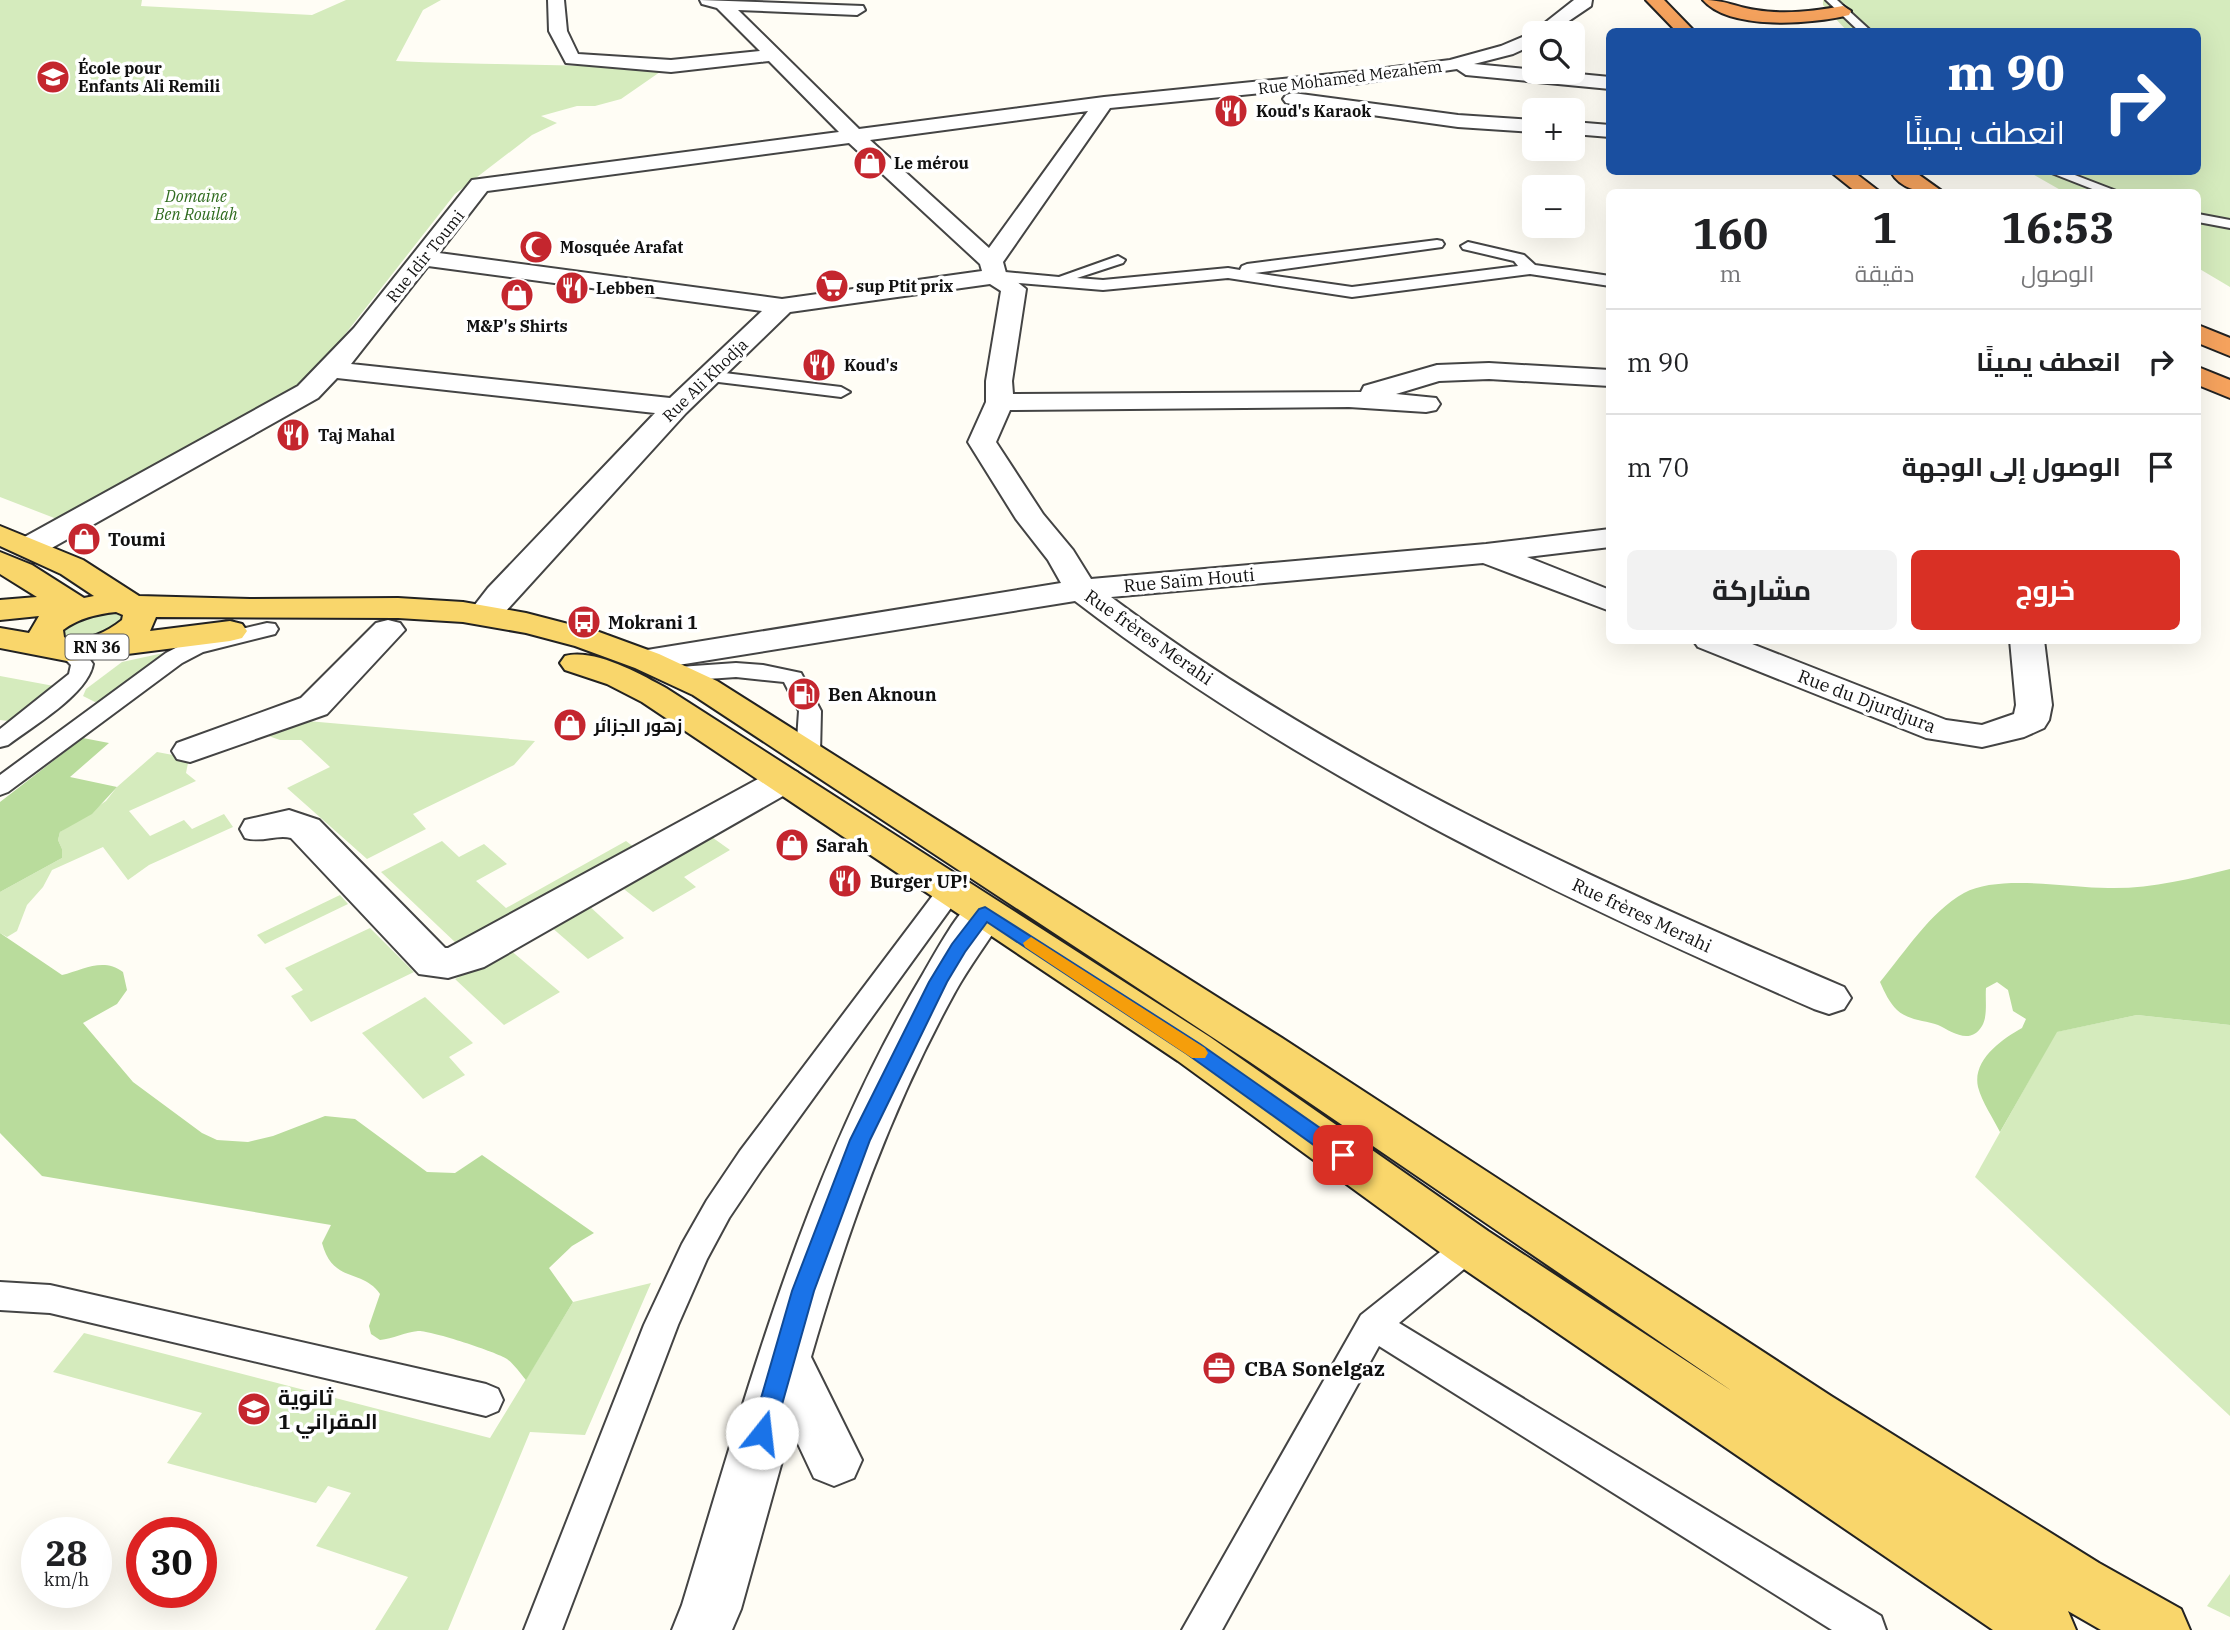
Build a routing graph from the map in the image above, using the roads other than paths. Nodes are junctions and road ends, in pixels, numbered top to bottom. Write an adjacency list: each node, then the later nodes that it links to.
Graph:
1 (556, 0): 15 (street)
2 (1654, 0): 10 (highway)
3 (1703, 0): 11 (highway)
4 (1711, 0): 7 (highway)
5 (1584, 1): 9 (street)
6 (716, 2): 8 (street); 15 (street)
7 (1841, 9): 12 (highway); 13 (lane)
8 (857, 10)
9 (1556, 21)
10 (1683, 28)
11 (1734, 28)
12 (1829, 28)
13 (1862, 28)
14 (1522, 43): 16 (street, Rue Mohamed Mezahem)
15 (774, 55): 23 (street)
16 (1438, 67): 17 (street); 18 (street, Rue Mohamed Mezahem)
17 (1606, 83)
18 (1229, 91): 19 (street, Rue Mohamed Mezahem); 20 (street)
19 (1104, 103): 23 (street); 36 (street)
20 (1522, 125)
21 (1585, 129): 22 (street)
22 (1606, 131)
23 (852, 134): 34 (street, Rue Idir Toumi); 36 (street, Rue frères Merahi)
24 (1845, 175): 27 (highway)
25 (1906, 175): 28 (highway)
26 (2064, 175): 29 (lane)
27 (1865, 189)
28 (1927, 189)
29 (2104, 189)
30 (2201, 219): 31 (lane)
31 (2230, 224)
32 (1437, 244): 38 (lane)
33 (1468, 246): 37 (lane)
34 (422, 258): 41 (street); 44 (street, Rue Idir Toumi)
35 (1118, 260): 39 (lane)
36 (993, 269): 39 (lane); 41 (street); 51 (street, Rue frères Merahi)
37 (1530, 269): 38 (lane); 40 (lane)
38 (1215, 273): 39 (lane)
39 (1057, 280)
40 (1606, 280)
41 (782, 306): 45 (street, Rue Ali Khodja)
42 (2201, 334): 43 (highway)
43 (2230, 348)
44 (334, 370): 53 (street); 56 (street, Rue Idir Toumi)
45 (708, 376): 49 (lane); 53 (street, Rue Ali Khodja)
46 (2201, 376): 48 (highway)
47 (1606, 378): 50 (street)
48 (2230, 390)
49 (841, 393)
50 (1349, 399): 51 (street); 52 (street)
51 (1000, 402): 60 (street, Rue frères Merahi)
52 (1426, 404)
53 (676, 407): 64 (street, Rue Ali Khodja)
54 (0, 535): 56 (main road)
55 (1606, 538): 57 (street, Rue Saïm Houti)
56 (30, 547): 62 (main road)
57 (1486, 553): 60 (street, Rue Saïm Houti); 61 (street)
58 (0, 562): 59 (main road, RN 36)
59 (36, 581): 63 (main road, RN 36); 67 (main road, RN 36)
60 (1081, 590): 71 (street, Rue Saïm Houti); 80 (street, Rue frères Merahi)
61 (1606, 599)
62 (131, 605): 64 (main road, RN 36); 67 (main road, RN 36)
63 (0, 609): 67 (main road, RN 36)
64 (484, 615): 71 (main road, RN 36)
65 (267, 629): 66 (main road, RN 36); 67 (main road, RN 36); 73 (lane)
66 (388, 629): 75 (street); 76 (main road, RN 36)
67 (73, 632): 68 (main road, RN 36); 72 (lane)
68 (0, 639)
69 (1720, 644): 70 (street, Rue du Djurdjura)
70 (2027, 644)
71 (663, 667): 76 (main road, RN 36)
72 (57, 698): 73 (lane); 74 (lane)
73 (94, 716): 77 (lane)
74 (0, 740)
75 (190, 751)
76 (796, 767): 78 (street); 79 (main road, RN 36); 92 (main road, RN 36)
77 (0, 787)
78 (259, 829)
79 (969, 901): 81 (main road, RN 36); 84 (street); 87 (lane)
80 (1829, 998)
81 (1471, 1246): 83 (lane); 91 (main road, RN 36)
82 (0, 1296): 85 (lane)
83 (1373, 1325): 89 (lane); 90 (lane)
84 (784, 1358): 86 (street); 88 (street)
85 (486, 1399)
86 (834, 1460)
87 (544, 1630)
88 (702, 1630)
89 (1201, 1630)
90 (1867, 1630)
91 (2046, 1630)
92 (2160, 1630)

